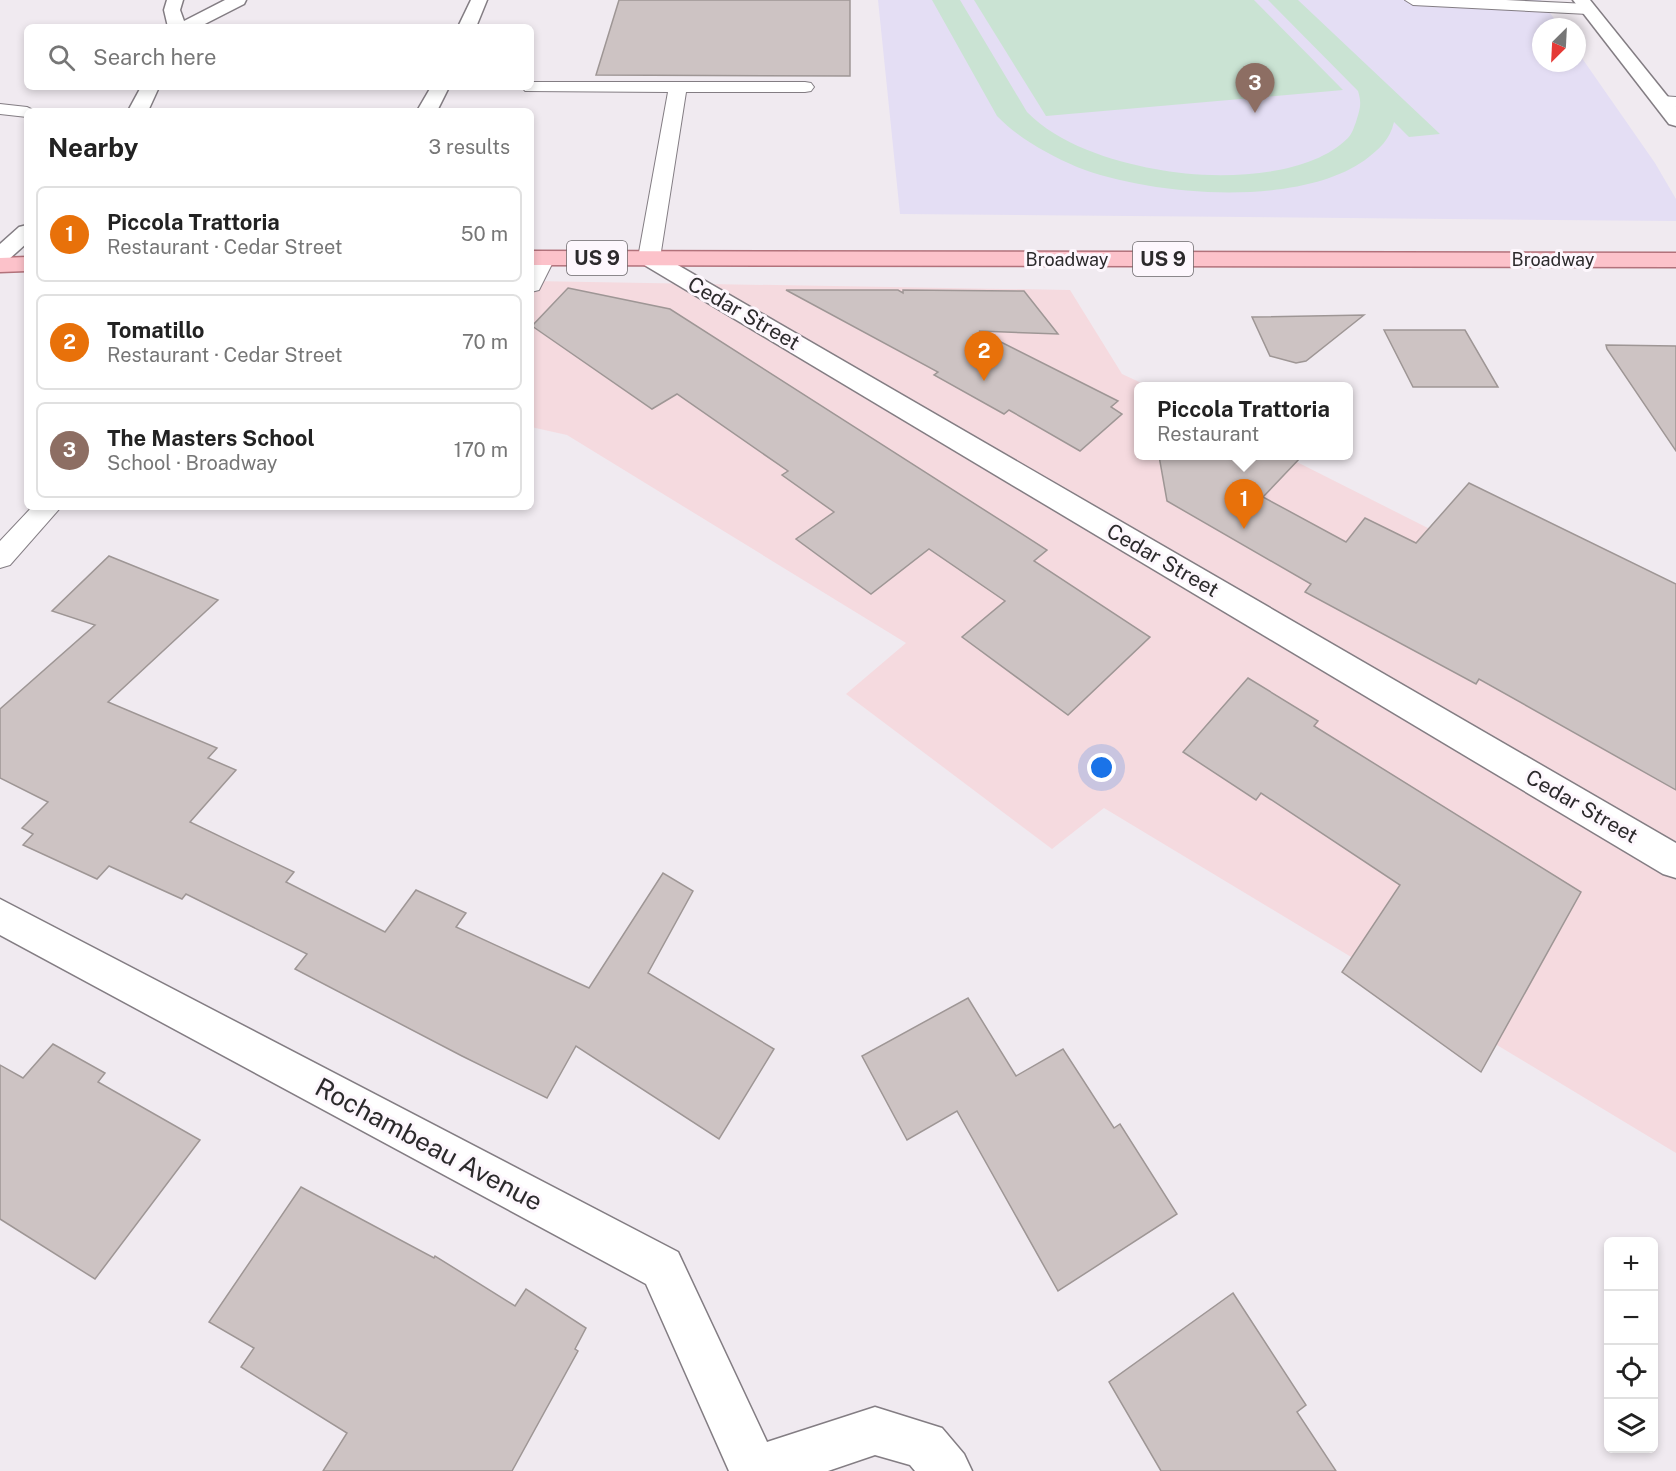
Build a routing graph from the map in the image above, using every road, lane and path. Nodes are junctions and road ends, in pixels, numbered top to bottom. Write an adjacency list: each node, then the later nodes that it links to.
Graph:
1 (175, 0): 6 (street)
2 (238, 0): 7 (street)
3 (479, 0): 8 (street)
4 (1413, 0): 5 (lane)
5 (1585, 4): 14 (street)
6 (176, 24)
7 (192, 24)
8 (468, 24)
9 (534, 87): 10 (lane)
10 (678, 87): 11 (lane); 23 (lane)
11 (805, 87)
12 (148, 90): 15 (street)
13 (438, 90): 16 (street)
14 (1668, 101): 19 (street)
15 (140, 108)
16 (429, 108)
17 (0, 109): 18 (lane)
18 (24, 112)
19 (1676, 120)
20 (24, 235): 21 (street)
21 (0, 255)
22 (538, 258): 23 (main road, Broadway / US 9); 27 (lane)
23 (649, 258): 24 (main road, Broadway / US 9); 30 (street, Cedar Street)
24 (1676, 260)
25 (24, 264): 26 (main road)
26 (0, 265)
27 (534, 273)
28 (45, 510): 29 (lane)
29 (0, 558)
30 (1676, 862)
31 (0, 916): 32 (street, Rochambeau Avenue)
32 (755, 1470): 33 (street)
33 (947, 1471)

